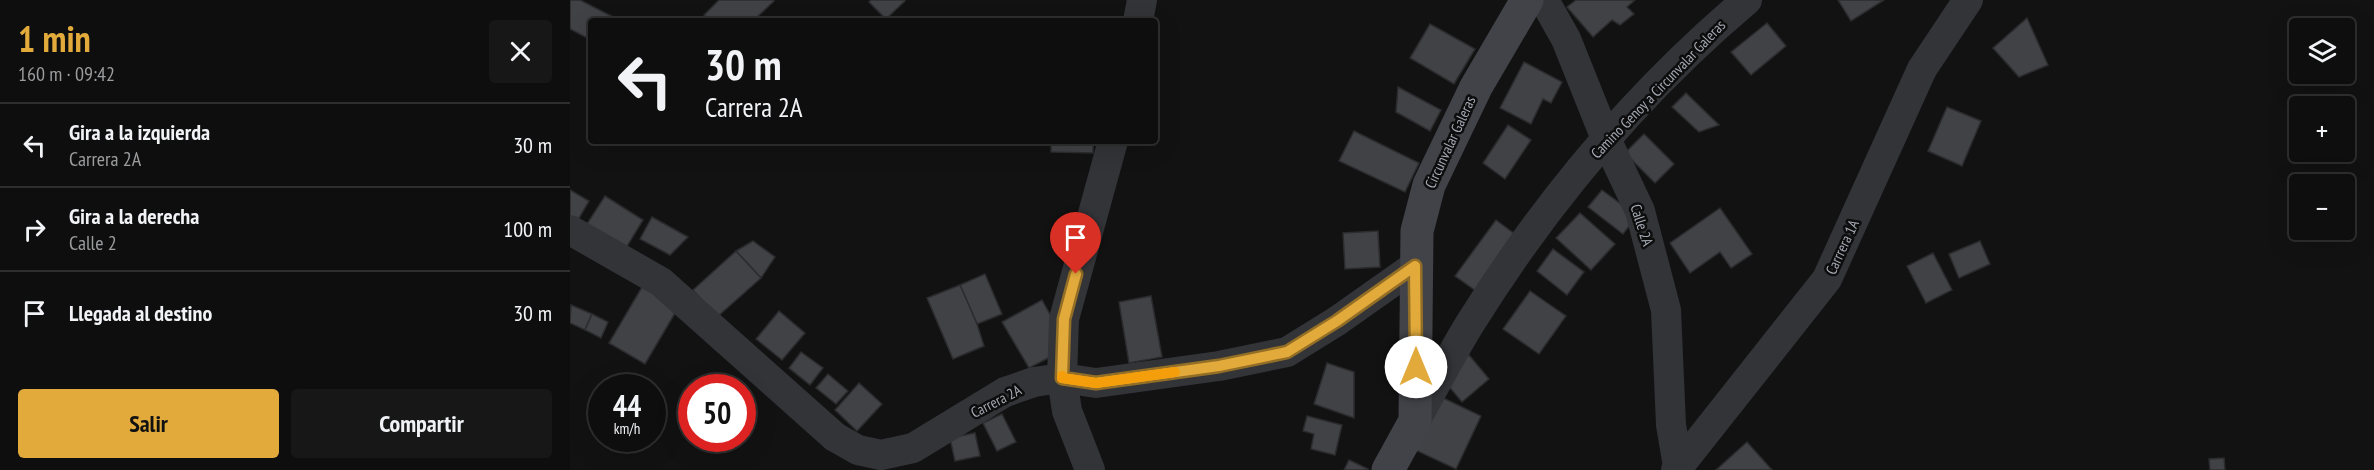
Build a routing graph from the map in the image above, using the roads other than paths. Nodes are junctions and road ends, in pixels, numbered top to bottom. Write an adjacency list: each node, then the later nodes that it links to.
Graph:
1 (1142, 0): 6 (street)
2 (1527, 0): 10 (main road, Circunvalar Galeras)
3 (1544, 0): 7 (street, Calle 2A)
4 (1747, 0): 7 (street, Camino Genoy a Circunvalar Galeras)
5 (1968, 0): 13 (street, Carrrera 1A)
6 (1139, 18)
7 (1606, 139): 12 (street, Camino Genoy a Circunvalar Galeras); 13 (street, Calle 2A)
8 (1112, 144): 11 (street)
9 (570, 230): 11 (street, Carrera 2A)
10 (1415, 266): 11 (street, Carrera 2A); 12 (main road, Circunvalar Galeras)
11 (1062, 378): 14 (street)
12 (1415, 421): 15 (main road, Circunvalar Galeras)
13 (1677, 468)
14 (1090, 470)
15 (1388, 470)

